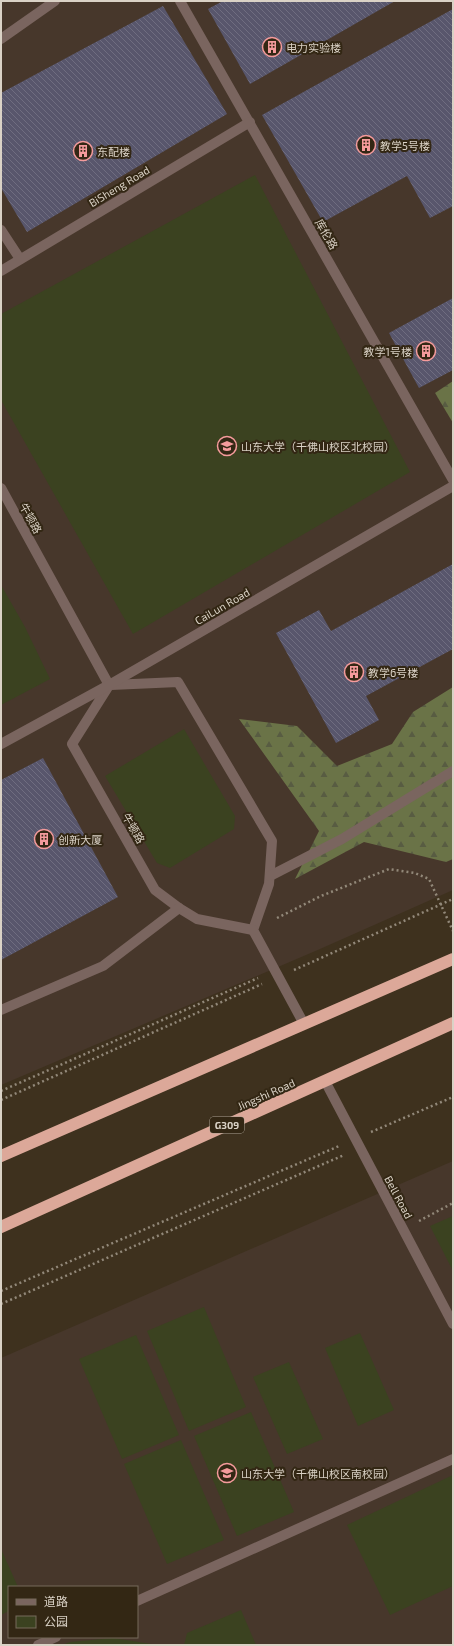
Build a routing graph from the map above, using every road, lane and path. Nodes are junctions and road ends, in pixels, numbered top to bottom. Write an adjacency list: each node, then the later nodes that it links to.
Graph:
1 (55, 1): 3 (street)
2 (180, 1): 4 (street, 库伦路)
3 (1, 39)
4 (250, 122): 6 (street, BiSheng Road); 8 (street, 库伦路)
5 (1, 230): 6 (street)
6 (20, 259): 7 (street, BiSheng Road)
7 (1, 272)
8 (453, 480)
9 (453, 486): 11 (street, CaiLun Road)
10 (1, 488): 11 (street, 牛顿路)
11 (109, 685): 12 (street, CaiLun Road); 14 (street); 16 (street, 牛顿路)
12 (1, 744)
13 (453, 771): 14 (street)
14 (270, 876): 17 (street)
15 (453, 899): 20 (path)
16 (179, 908): 17 (street, 牛顿路); 21 (street)
17 (253, 930): 18 (path); 20 (street)
18 (453, 931)
19 (453, 959): 23 (highway)
20 (277, 974): 23 (street); 25 (path); 27 (path)
21 (1, 1010)
22 (453, 1023): 24 (highway, Jingshi Road / G309)
23 (304, 1024): 29 (highway)
24 (325, 1081): 28 (street, Bell Road); 31 (highway, Jingshi Road / G309)
25 (1, 1091)
26 (453, 1097): 28 (path)
27 (1, 1100)
28 (357, 1144): 32 (street, Bell Road); 33 (path); 34 (path)
29 (1, 1156)
30 (453, 1203): 32 (path)
31 (1, 1227)
32 (403, 1229): 35 (street, Bell Road)
33 (1, 1291)
34 (1, 1304)
35 (453, 1324)
36 (453, 1459): 37 (street)
37 (138, 1601)
38 (54, 1638): 39 (street)
39 (38, 1645)

